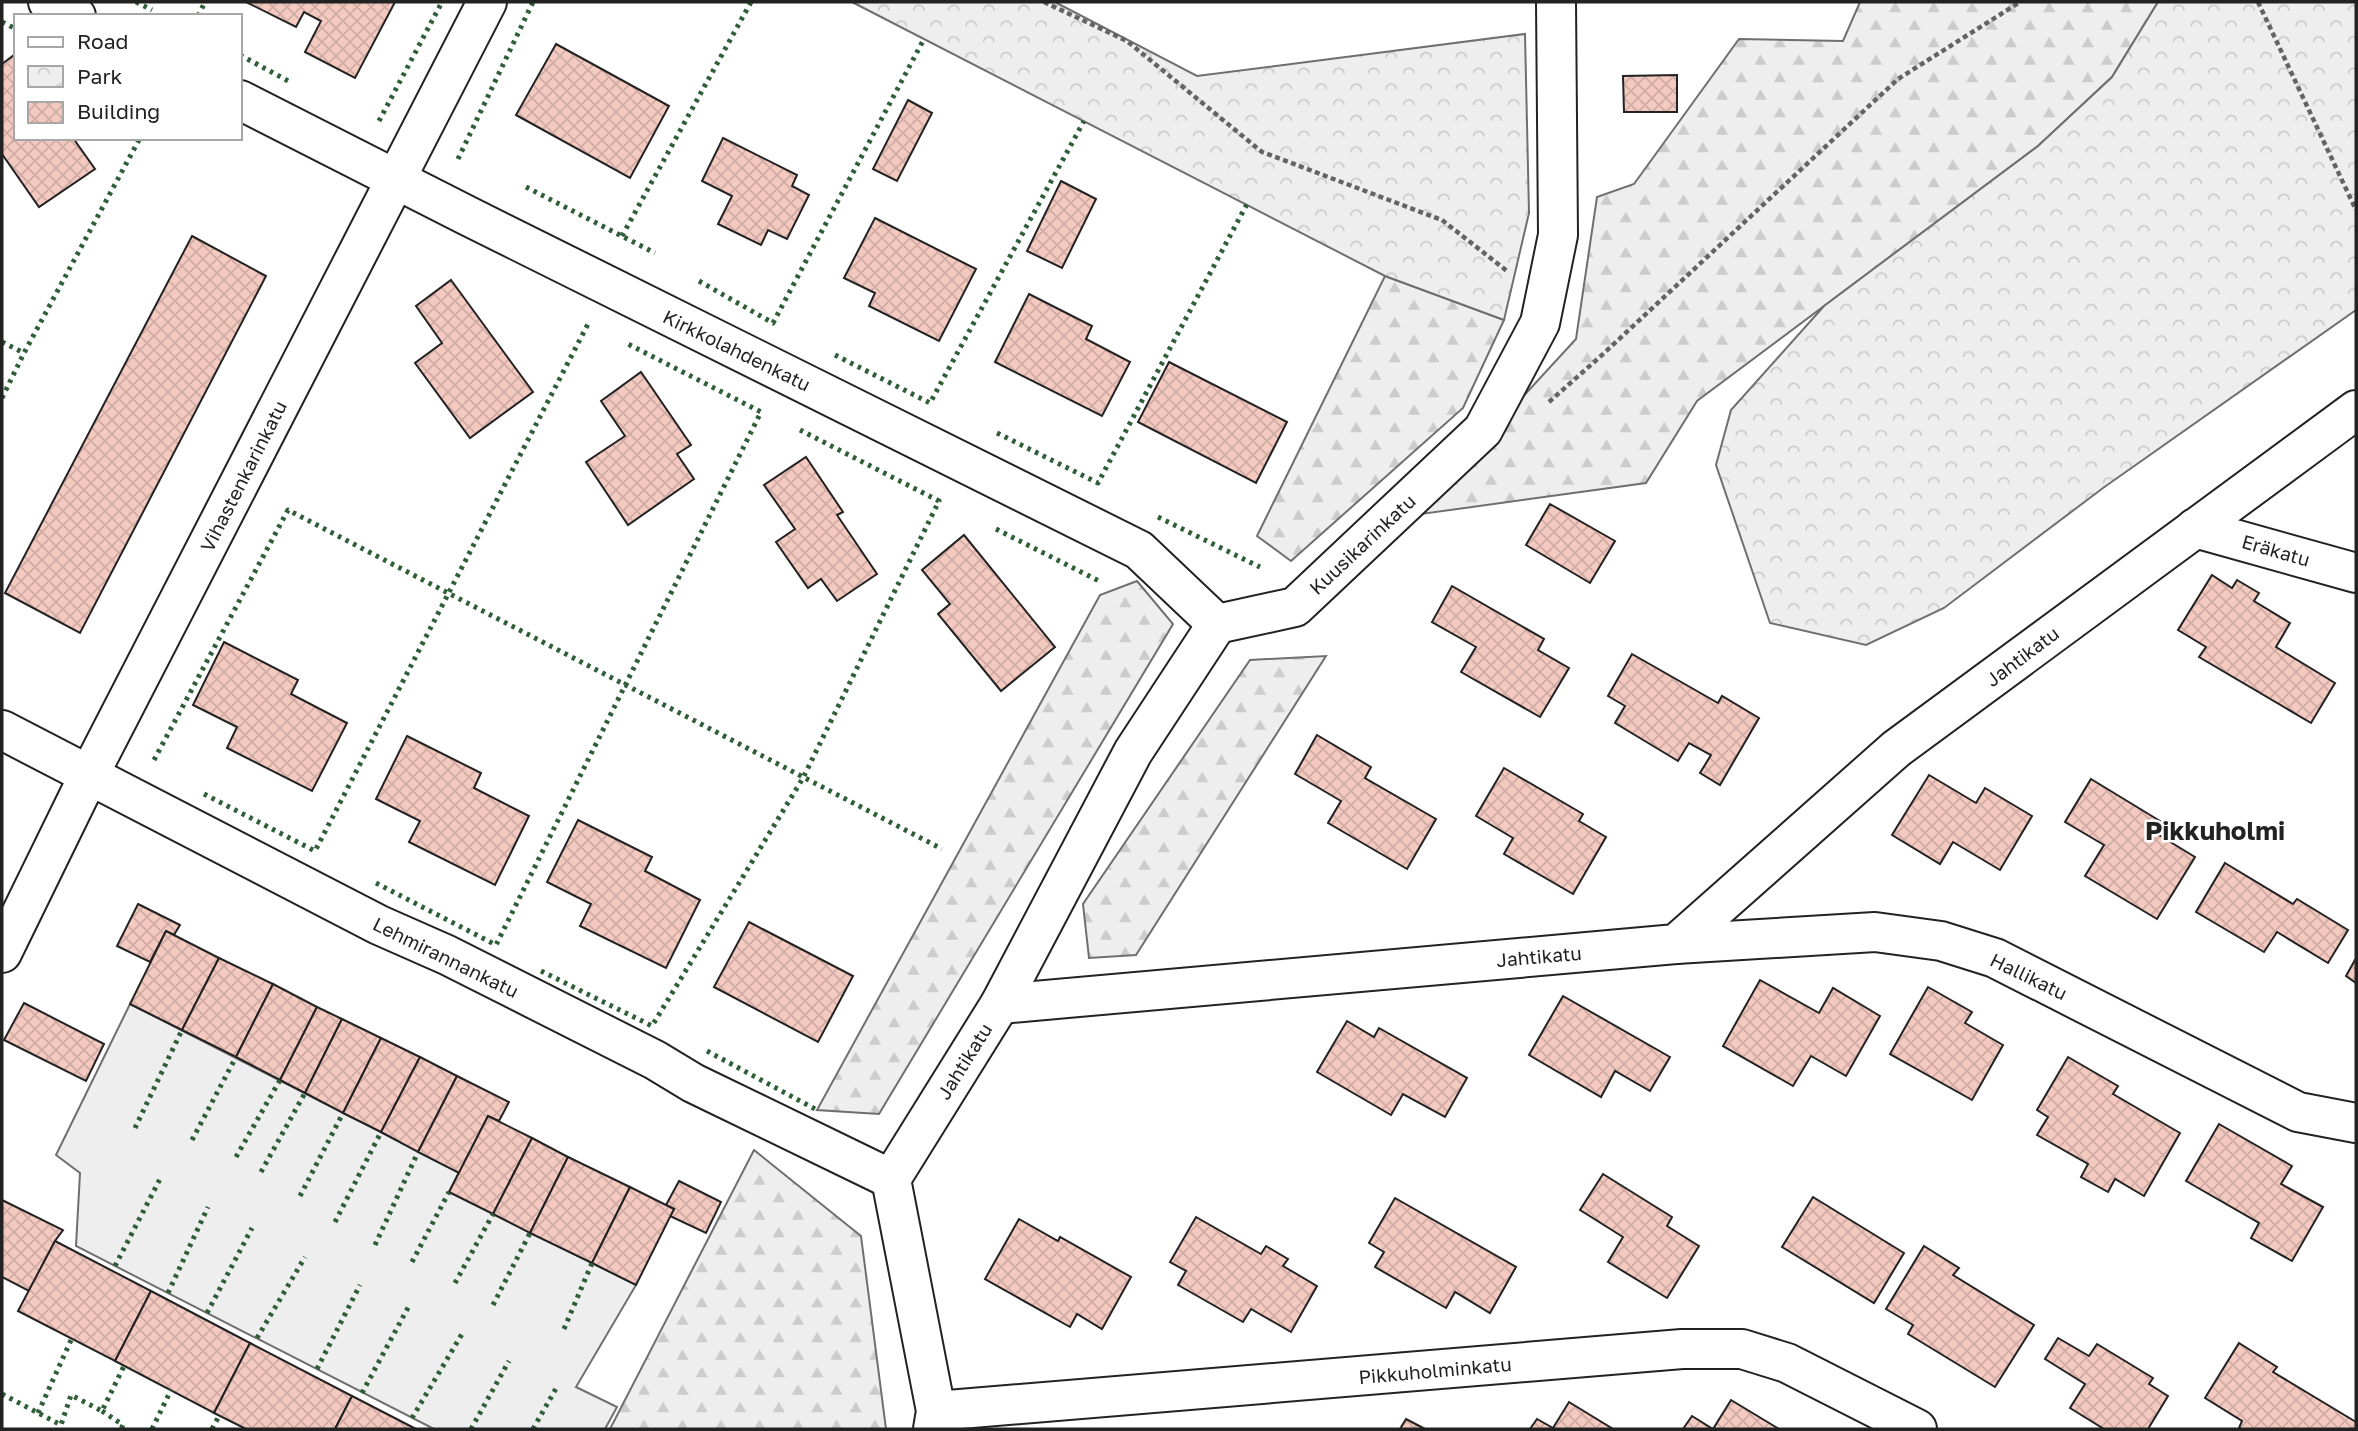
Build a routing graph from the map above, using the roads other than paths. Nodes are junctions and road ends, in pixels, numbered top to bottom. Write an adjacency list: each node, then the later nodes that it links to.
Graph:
1 (48, 2): 4 (street)
2 (487, 2): 6 (street, Vihastenkarinkatu)
3 (1556, 2): 10 (street, Kuusikarinkatu)
4 (72, 14)
5 (242, 101): 6 (street, Kirkkolahdenkatu)
6 (396, 179): 10 (street, Kirkkolahdenkatu); 12 (street, Vihastenkarinkatu)
7 (2356, 410): 8 (street, Jahtikatu)
8 (2195, 528): 9 (street, Eräkatu); 13 (street, Jahtikatu)
9 (2356, 573)
10 (1217, 624): 15 (street)
11 (2, 730): 12 (street, Lehmirannankatu)
12 (89, 775): 14 (street, Vihastenkarinkatu); 17 (street, Lehmirannankatu)
13 (1676, 943): 15 (street, Jahtikatu); 16 (street, Hallikatu)
14 (2, 953)
15 (1000, 1004): 17 (street, Jahtikatu)
16 (2356, 1123)
17 (891, 1179): 18 (street)
18 (934, 1420): 19 (street, Pikkuholminkatu)
19 (1917, 1429)

